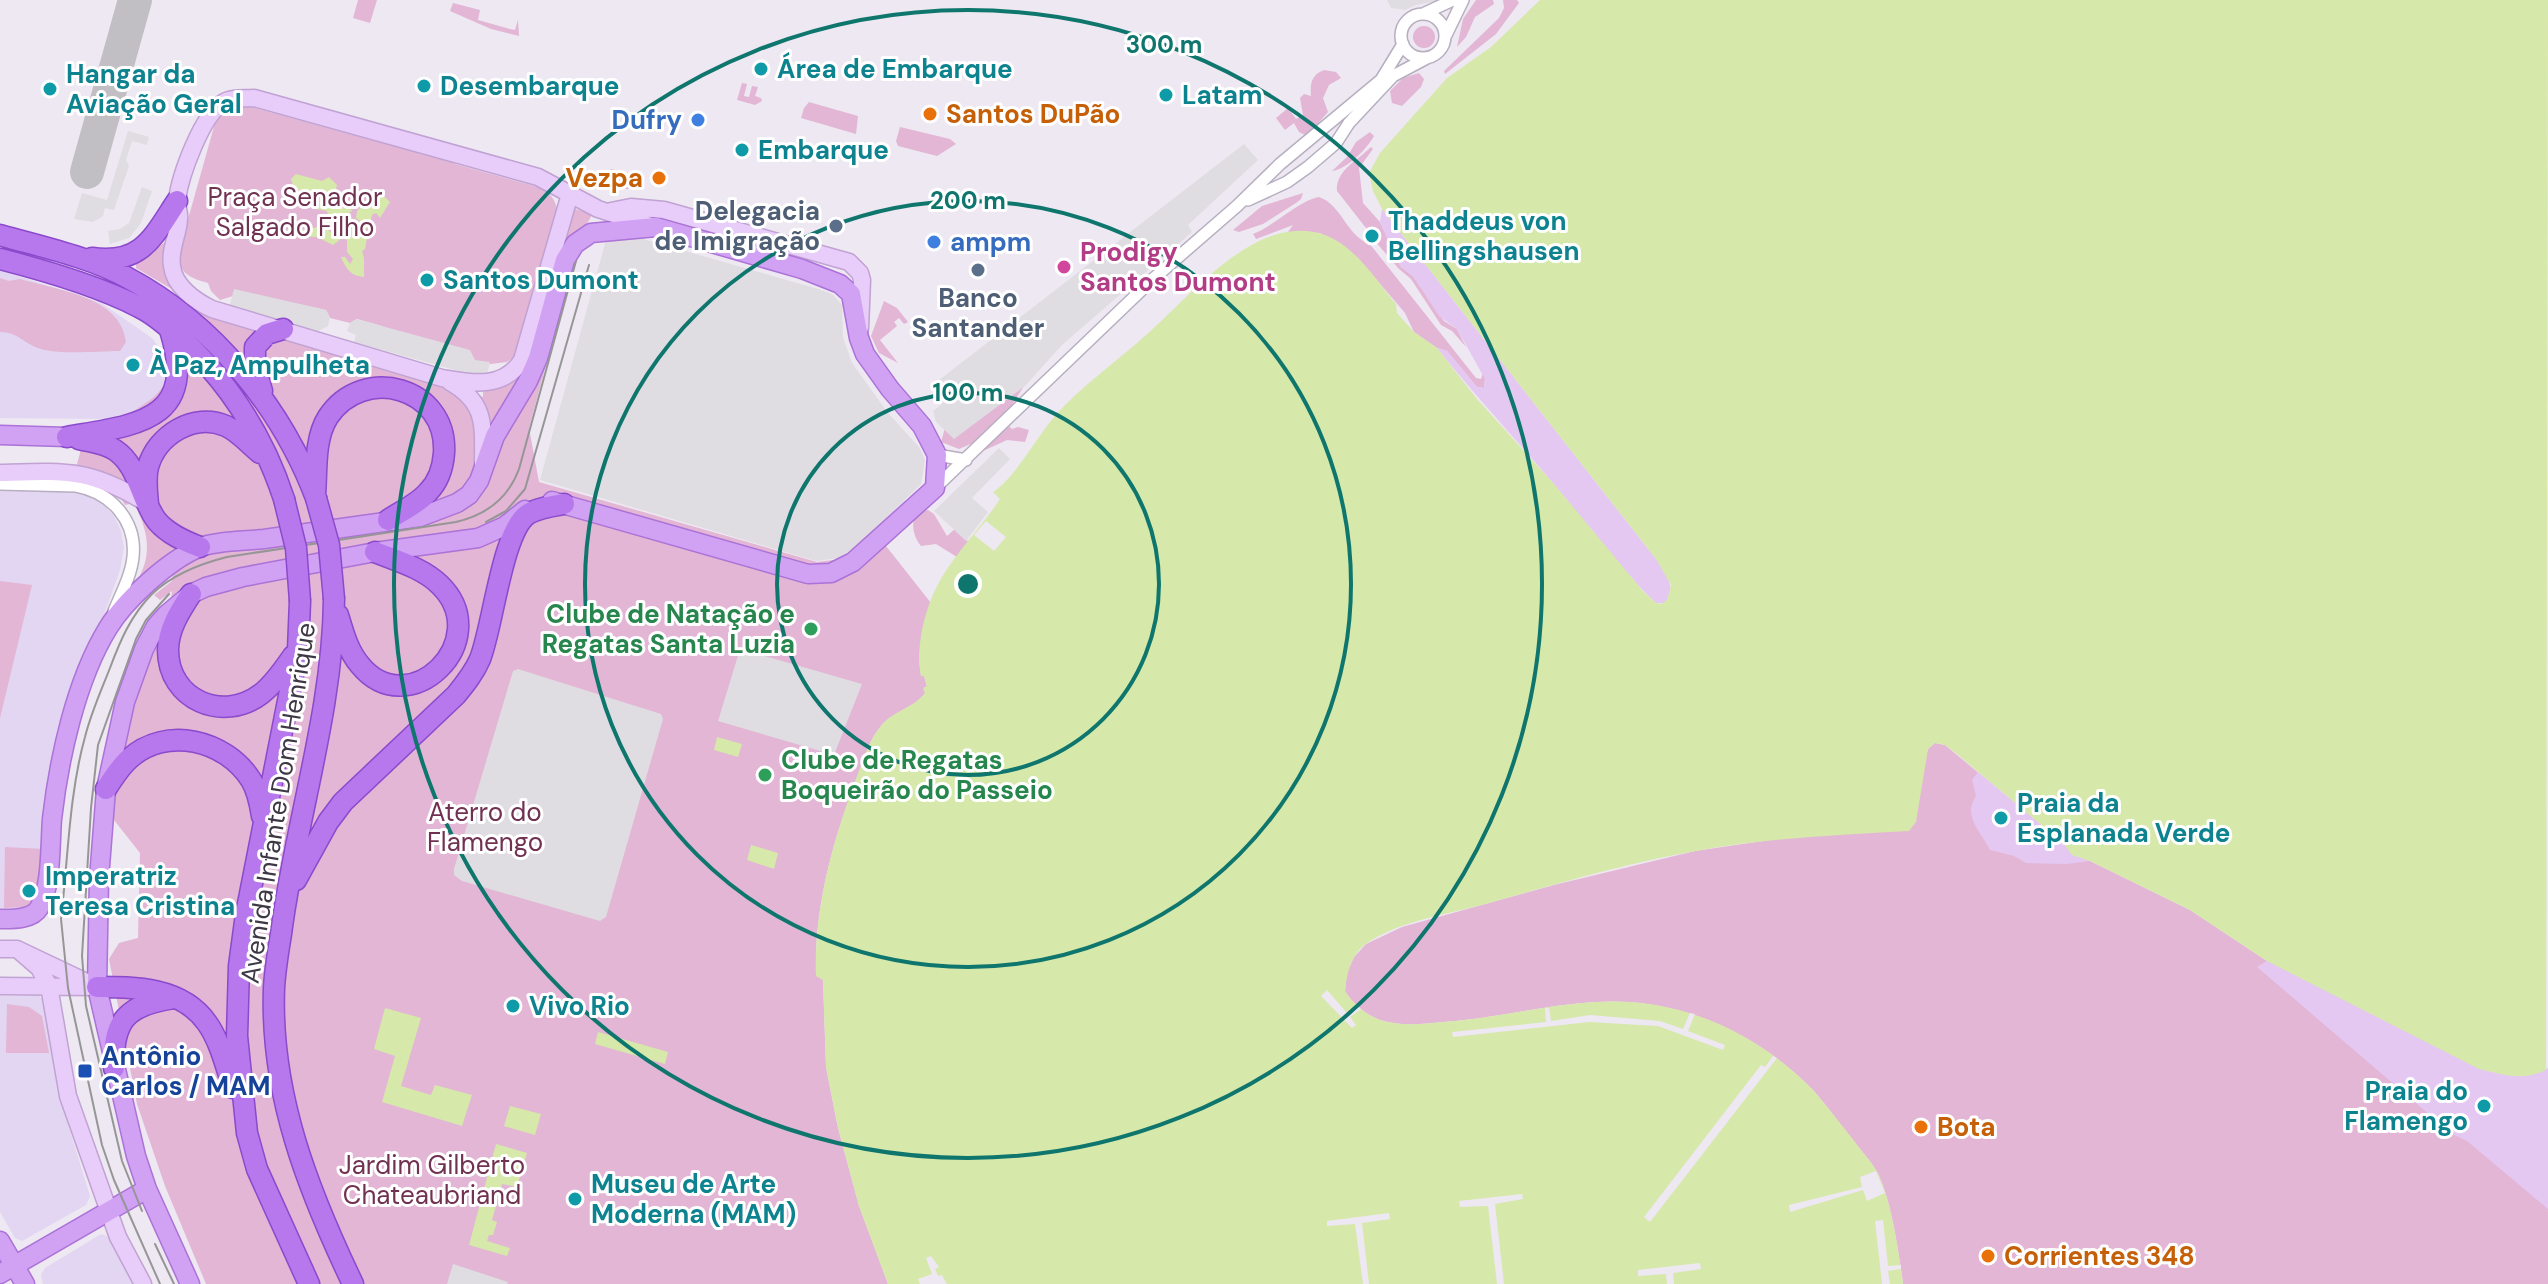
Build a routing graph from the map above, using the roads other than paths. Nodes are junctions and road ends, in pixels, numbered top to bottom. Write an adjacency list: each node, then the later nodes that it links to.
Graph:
1 (1453, 0): 3 (street)
2 (1463, 0): 4 (street)
3 (1424, 14): 4 (street); 5 (street)
4 (1445, 36): 6 (street)
5 (1403, 44): 6 (street); 10 (street)
6 (1427, 58): 10 (street)
7 (551, 183): 8 (street); 9 (street); 12 (street)
8 (570, 194): 11 (street); 12 (street)
9 (177, 201): 15 (highway); 18 (street)
10 (1237, 206): 25 (street)
11 (608, 212): 13 (street); 19 (street)
12 (564, 219): 20 (street)
13 (656, 227): 19 (main road); 28 (main road)
14 (0, 235): 15 (highway)
15 (69, 255): 21 (highway)
16 (0, 259): 17 (highway, Avenida Infante Dom Henrique)
17 (169, 328): 23 (highway); 26 (highway, Avenida Infante Dom Henrique)
18 (283, 329): 20 (street); 21 (highway)
19 (859, 338): 24 (main road)
20 (442, 378): 28 (street)
21 (267, 407): 31 (highway)
22 (0, 435): 23 (main road)
23 (67, 437): 32 (highway)
24 (937, 455): 25 (street); 30 (main road)
25 (966, 460): 30 (street)
26 (273, 464): 32 (highway); 40 (highway, Avenida Infante Dom Henrique, bridge)
27 (0, 473): 32 (street)
28 (483, 473): 34 (main road)
29 (0, 484): 39 (street)
30 (935, 488): 33 (main road)
31 (316, 497): 34 (highway); 38 (highway, bridge)
32 (148, 504): 35 (highway)
33 (564, 504): 36 (main road); 43 (highway)
34 (388, 520): 35 (main road)
35 (200, 547): 39 (main road)
36 (375, 552): 37 (main road); 38 (highway)
37 (191, 594): 40 (highway); 41 (main road)
38 (334, 601): 43 (highway, Avenida Infante Dom Henrique)
39 (108, 627): 44 (main road)
40 (298, 650): 42 (highway, Avenida Infante Dom Henrique)
41 (106, 789): 42 (highway); 48 (main road)
42 (264, 825): 51 (highway, Avenida Infante Dom Henrique)
43 (285, 901): 60 (highway, Avenida Infante Dom Henrique)
44 (7, 919)
45 (8, 949): 47 (street); 48 (street)
46 (0, 986): 47 (street)
47 (49, 986): 48 (street); 53 (street)
48 (97, 987): 49 (highway); 50 (main road)
49 (174, 998): 50 (highway); 51 (highway)
50 (114, 1068): 52 (main road)
51 (243, 1118): 59 (highway, Avenida Infante Dom Henrique)
52 (147, 1189): 53 (main road); 58 (main road)
53 (109, 1213): 55 (main road); 57 (street)
54 (0, 1241): 55 (main road)
55 (7, 1270): 56 (main road)
56 (25, 1284)
57 (143, 1284)
58 (190, 1284)
59 (309, 1284)
60 (353, 1284)

